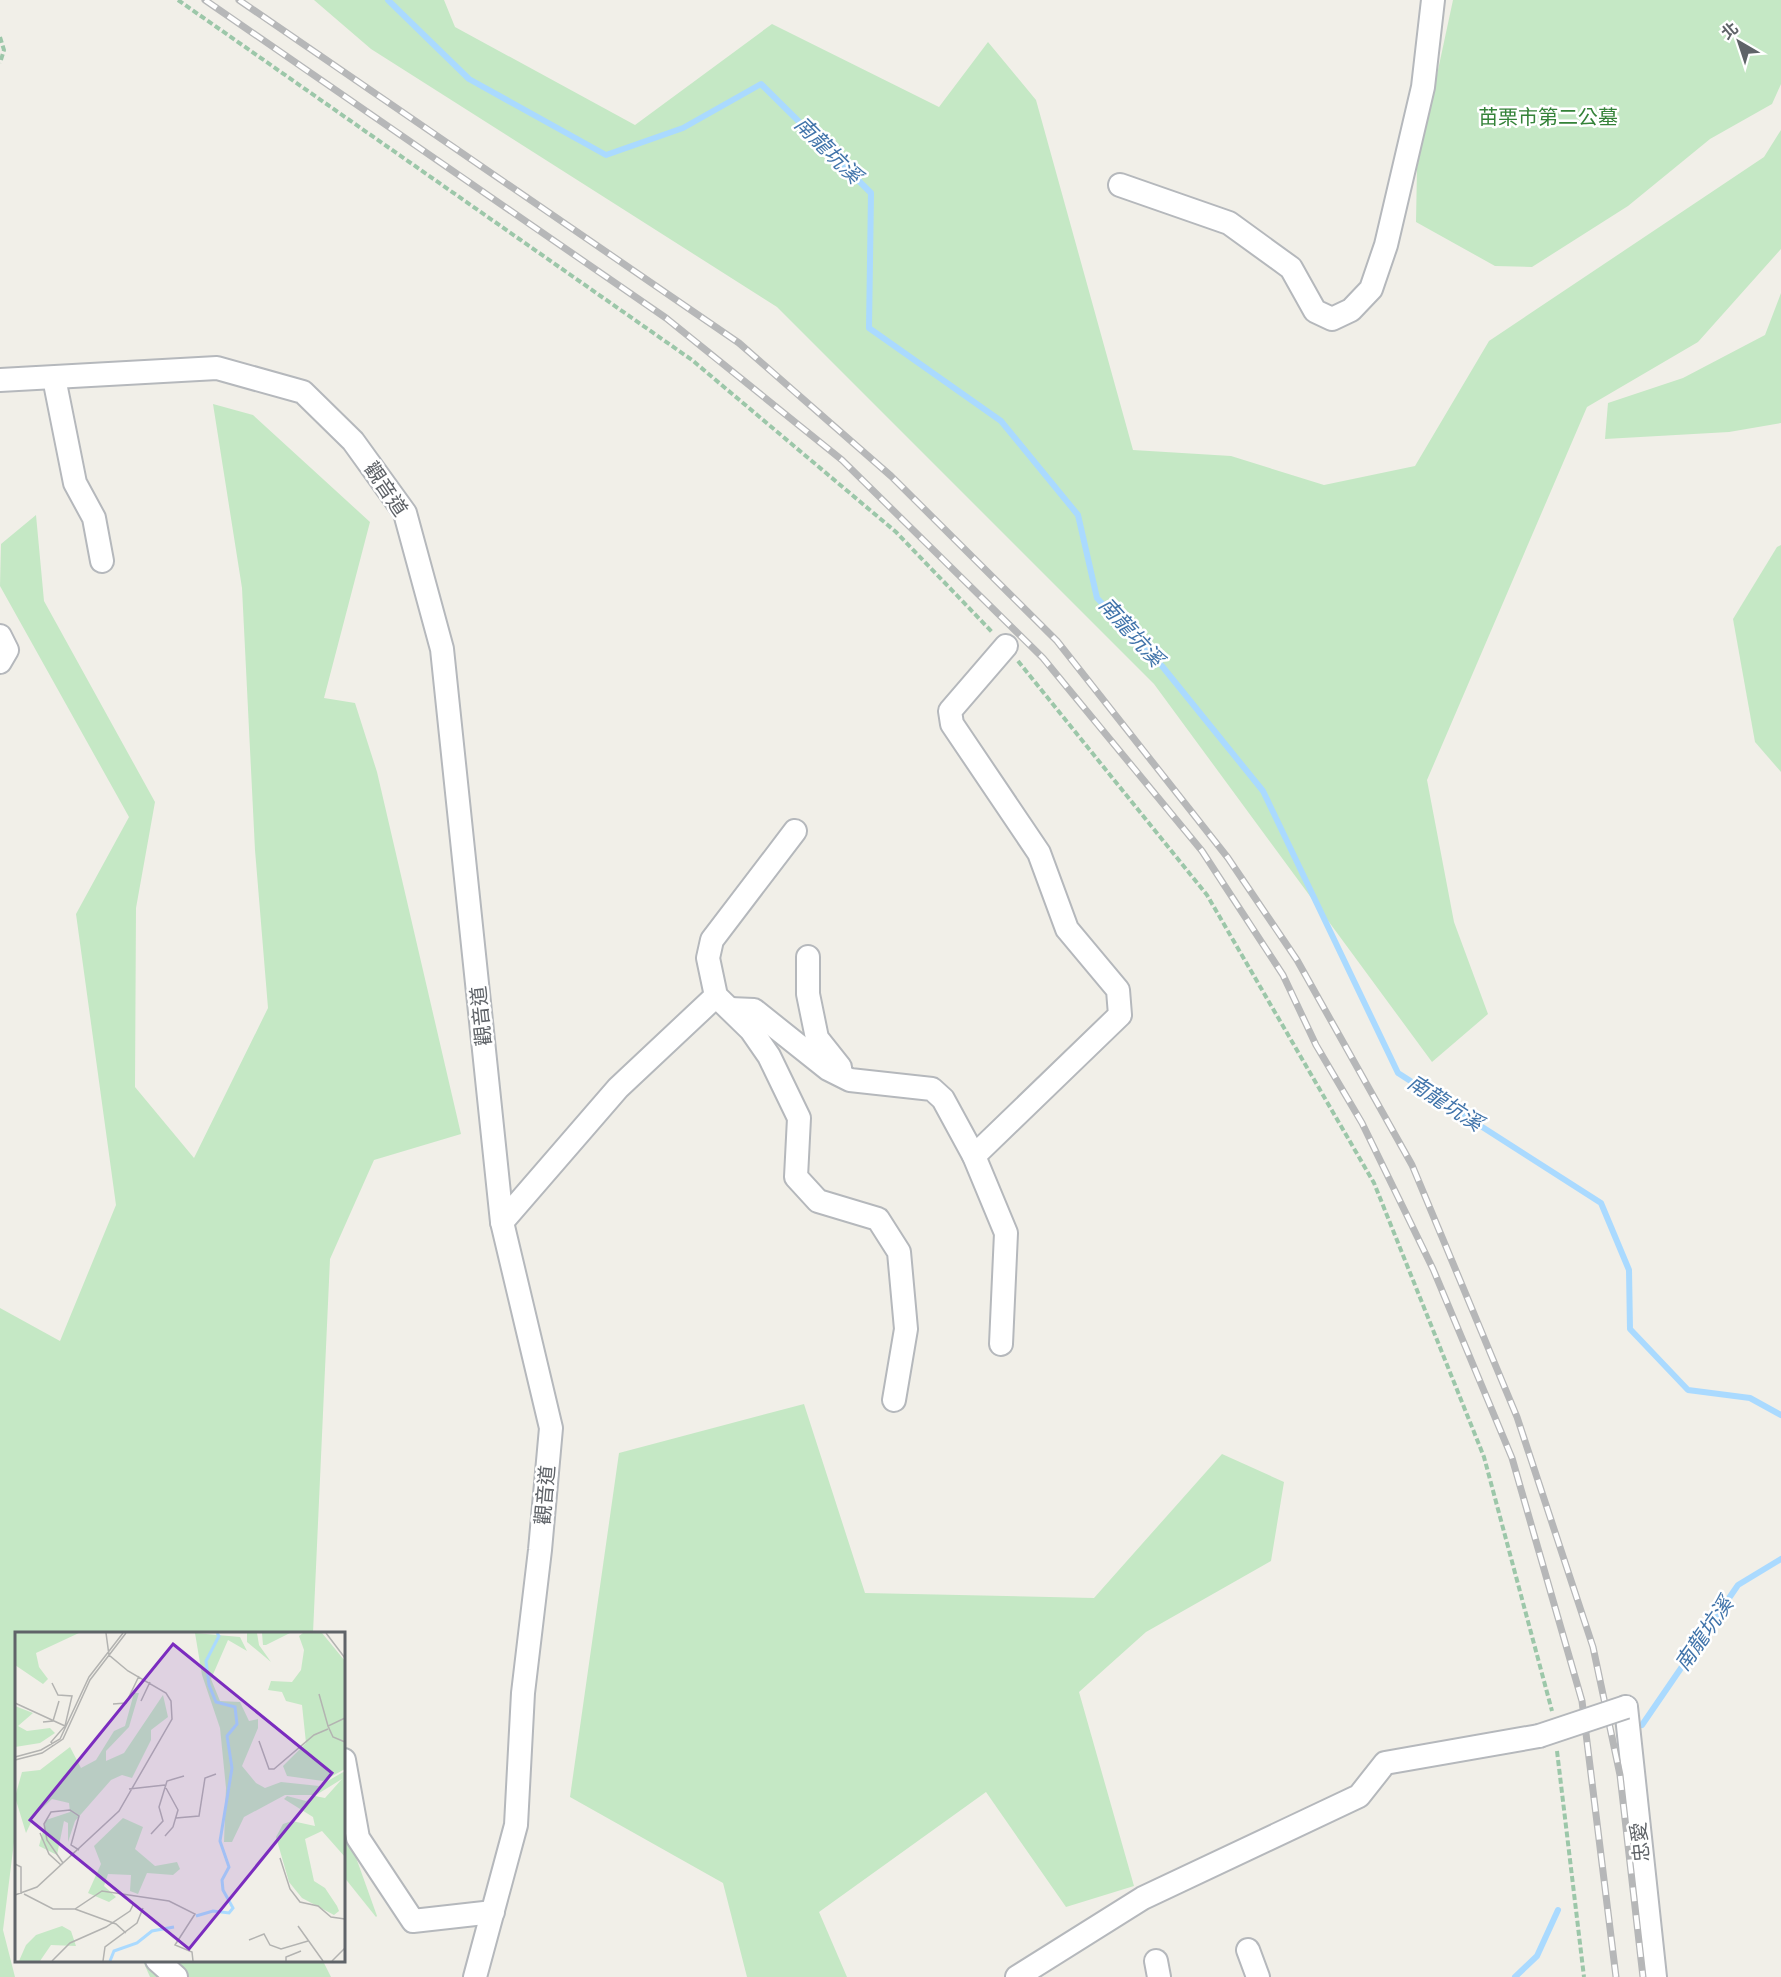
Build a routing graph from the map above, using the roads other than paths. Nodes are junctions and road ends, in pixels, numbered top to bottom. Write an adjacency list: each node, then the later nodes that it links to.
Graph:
1 (1433, 0): 2 (street)
2 (1120, 185)
3 (54, 378): 4 (street, 觀音道); 5 (street); 14 (street, 觀音道)
4 (0, 380)
5 (102, 561)
6 (0, 636): 8 (street)
7 (1006, 646): 13 (street)
8 (0, 662)
9 (795, 831): 11 (street)
10 (808, 957): 12 (street)
11 (723, 1002): 12 (street); 14 (street); 16 (street)
12 (850, 1080): 13 (street)
13 (974, 1156): 15 (street)
14 (502, 1222): 18 (street, 觀音道)
15 (1001, 1344)
16 (894, 1400)
17 (345, 1766): 18 (street)
18 (493, 1912): 22 (street, 觀音道)
19 (1248, 1950): 24 (street)
20 (160, 1962): 21 (street)
21 (176, 1977)
22 (475, 1977)
23 (1017, 1977): 25 (street, 忠愛, bridge)
24 (1258, 1977)
25 (1655, 1977)

